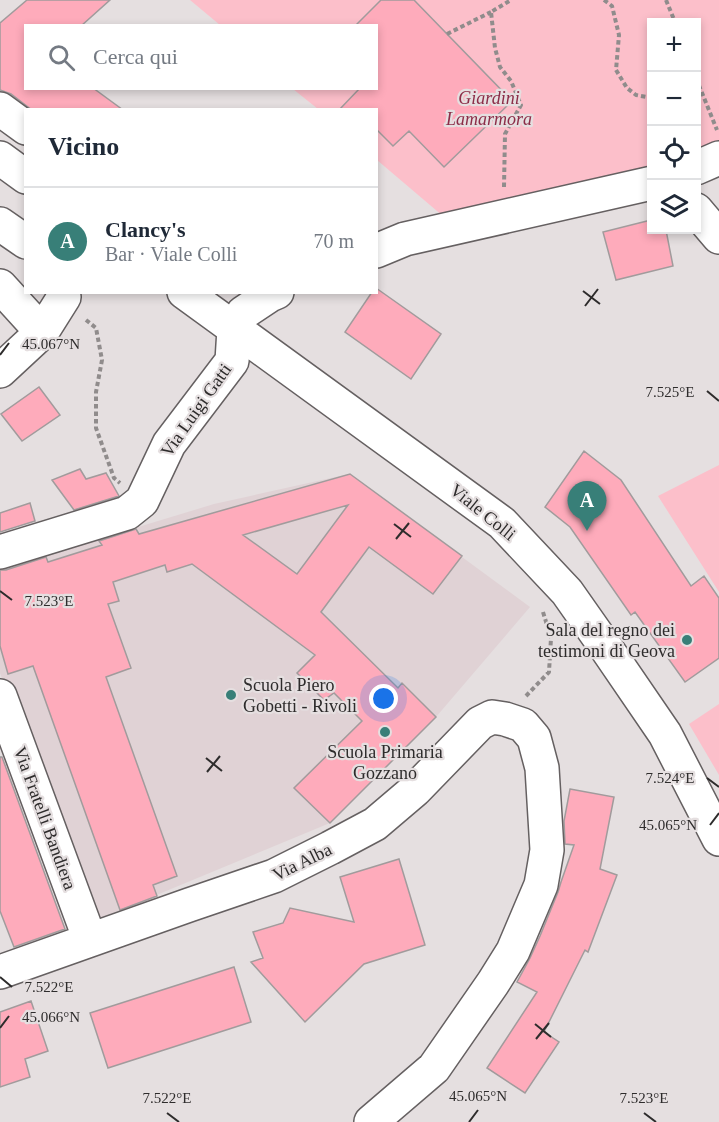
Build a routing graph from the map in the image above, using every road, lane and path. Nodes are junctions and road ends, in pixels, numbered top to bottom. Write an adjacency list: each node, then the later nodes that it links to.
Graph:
1 (512, 0): 4 (path)
2 (604, 0): 9 (path)
3 (666, 0): 5 (path)
4 (491, 12): 6 (path); 18 (path)
5 (673, 18)
6 (447, 34)
7 (701, 90): 8 (path)
8 (703, 95): 12 (path)
9 (647, 97)
10 (0, 109): 11 (street)
11 (24, 127)
12 (719, 134)
13 (719, 158): 15 (street)
14 (0, 159): 16 (street)
15 (701, 166)
16 (24, 176)
17 (647, 184): 18 (street)
18 (514, 215): 23 (street)
19 (701, 216): 21 (street)
20 (0, 224): 22 (street)
21 (719, 237)
22 (24, 241)
23 (378, 250)
24 (0, 286): 30 (street)
25 (63, 294): 30 (street)
26 (188, 294): 28 (street, Viale Colli)
27 (272, 294): 28 (street)
28 (230, 314): 32 (street, Via Luigi Gatti); 37 (street, Viale Colli)
29 (86, 320): 32 (path)
30 (42, 332): 31 (street)
31 (0, 371)
32 (142, 501): 33 (street)
33 (0, 552)
34 (542, 608): 36 (path)
35 (0, 696): 38 (street, Via Fratelli Bandiera)
36 (505, 719): 38 (street, Via Alba); 40 (street)
37 (719, 839)
38 (90, 940): 39 (street, Via Alba)
39 (0, 972)
40 (371, 1122)

